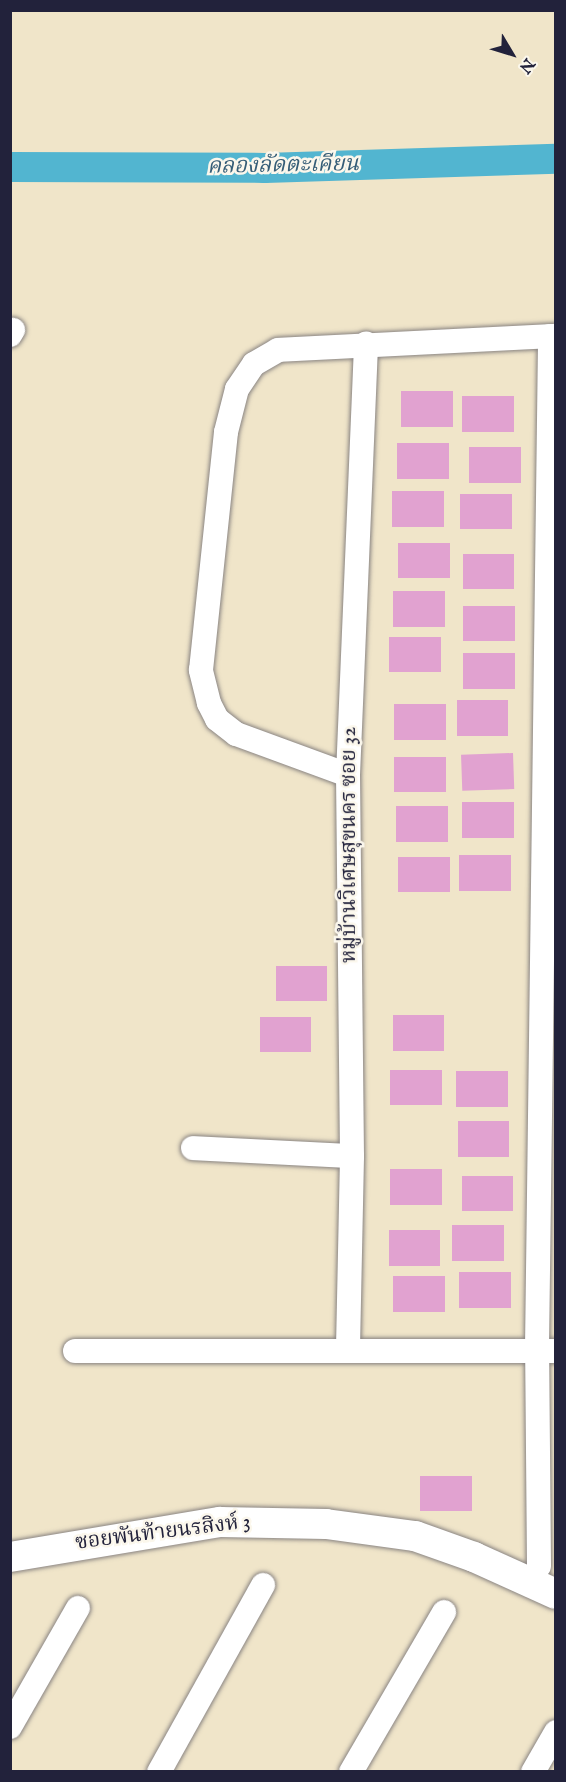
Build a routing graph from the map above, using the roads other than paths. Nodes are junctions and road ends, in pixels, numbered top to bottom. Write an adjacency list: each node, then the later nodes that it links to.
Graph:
1 (553, 336): 2 (street); 7 (street)
2 (366, 343): 3 (street, หมู่บ้านวิเศษสุขนคร ซอย 32); 3 (street)
3 (348, 775): 5 (street, หมู่บ้านวิเศษสุขนคร ซอย 32)
4 (193, 1148): 5 (street)
5 (352, 1156): 6 (street, หมู่บ้านวิเศษสุขนคร ซอย 32)
6 (348, 1348): 7 (street); 8 (street)
7 (546, 1350): 10 (street)
8 (75, 1351)
9 (10, 1557): 12 (street, ซอยพันท้ายนรสิงห์ 3)
10 (539, 1566)
11 (263, 1585): 17 (street)
12 (555, 1593)
13 (78, 1608): 15 (street)
14 (444, 1612): 18 (street)
15 (10, 1727)
16 (555, 1732): 19 (street)
17 (159, 1772)
18 (351, 1772)
19 (533, 1772)

